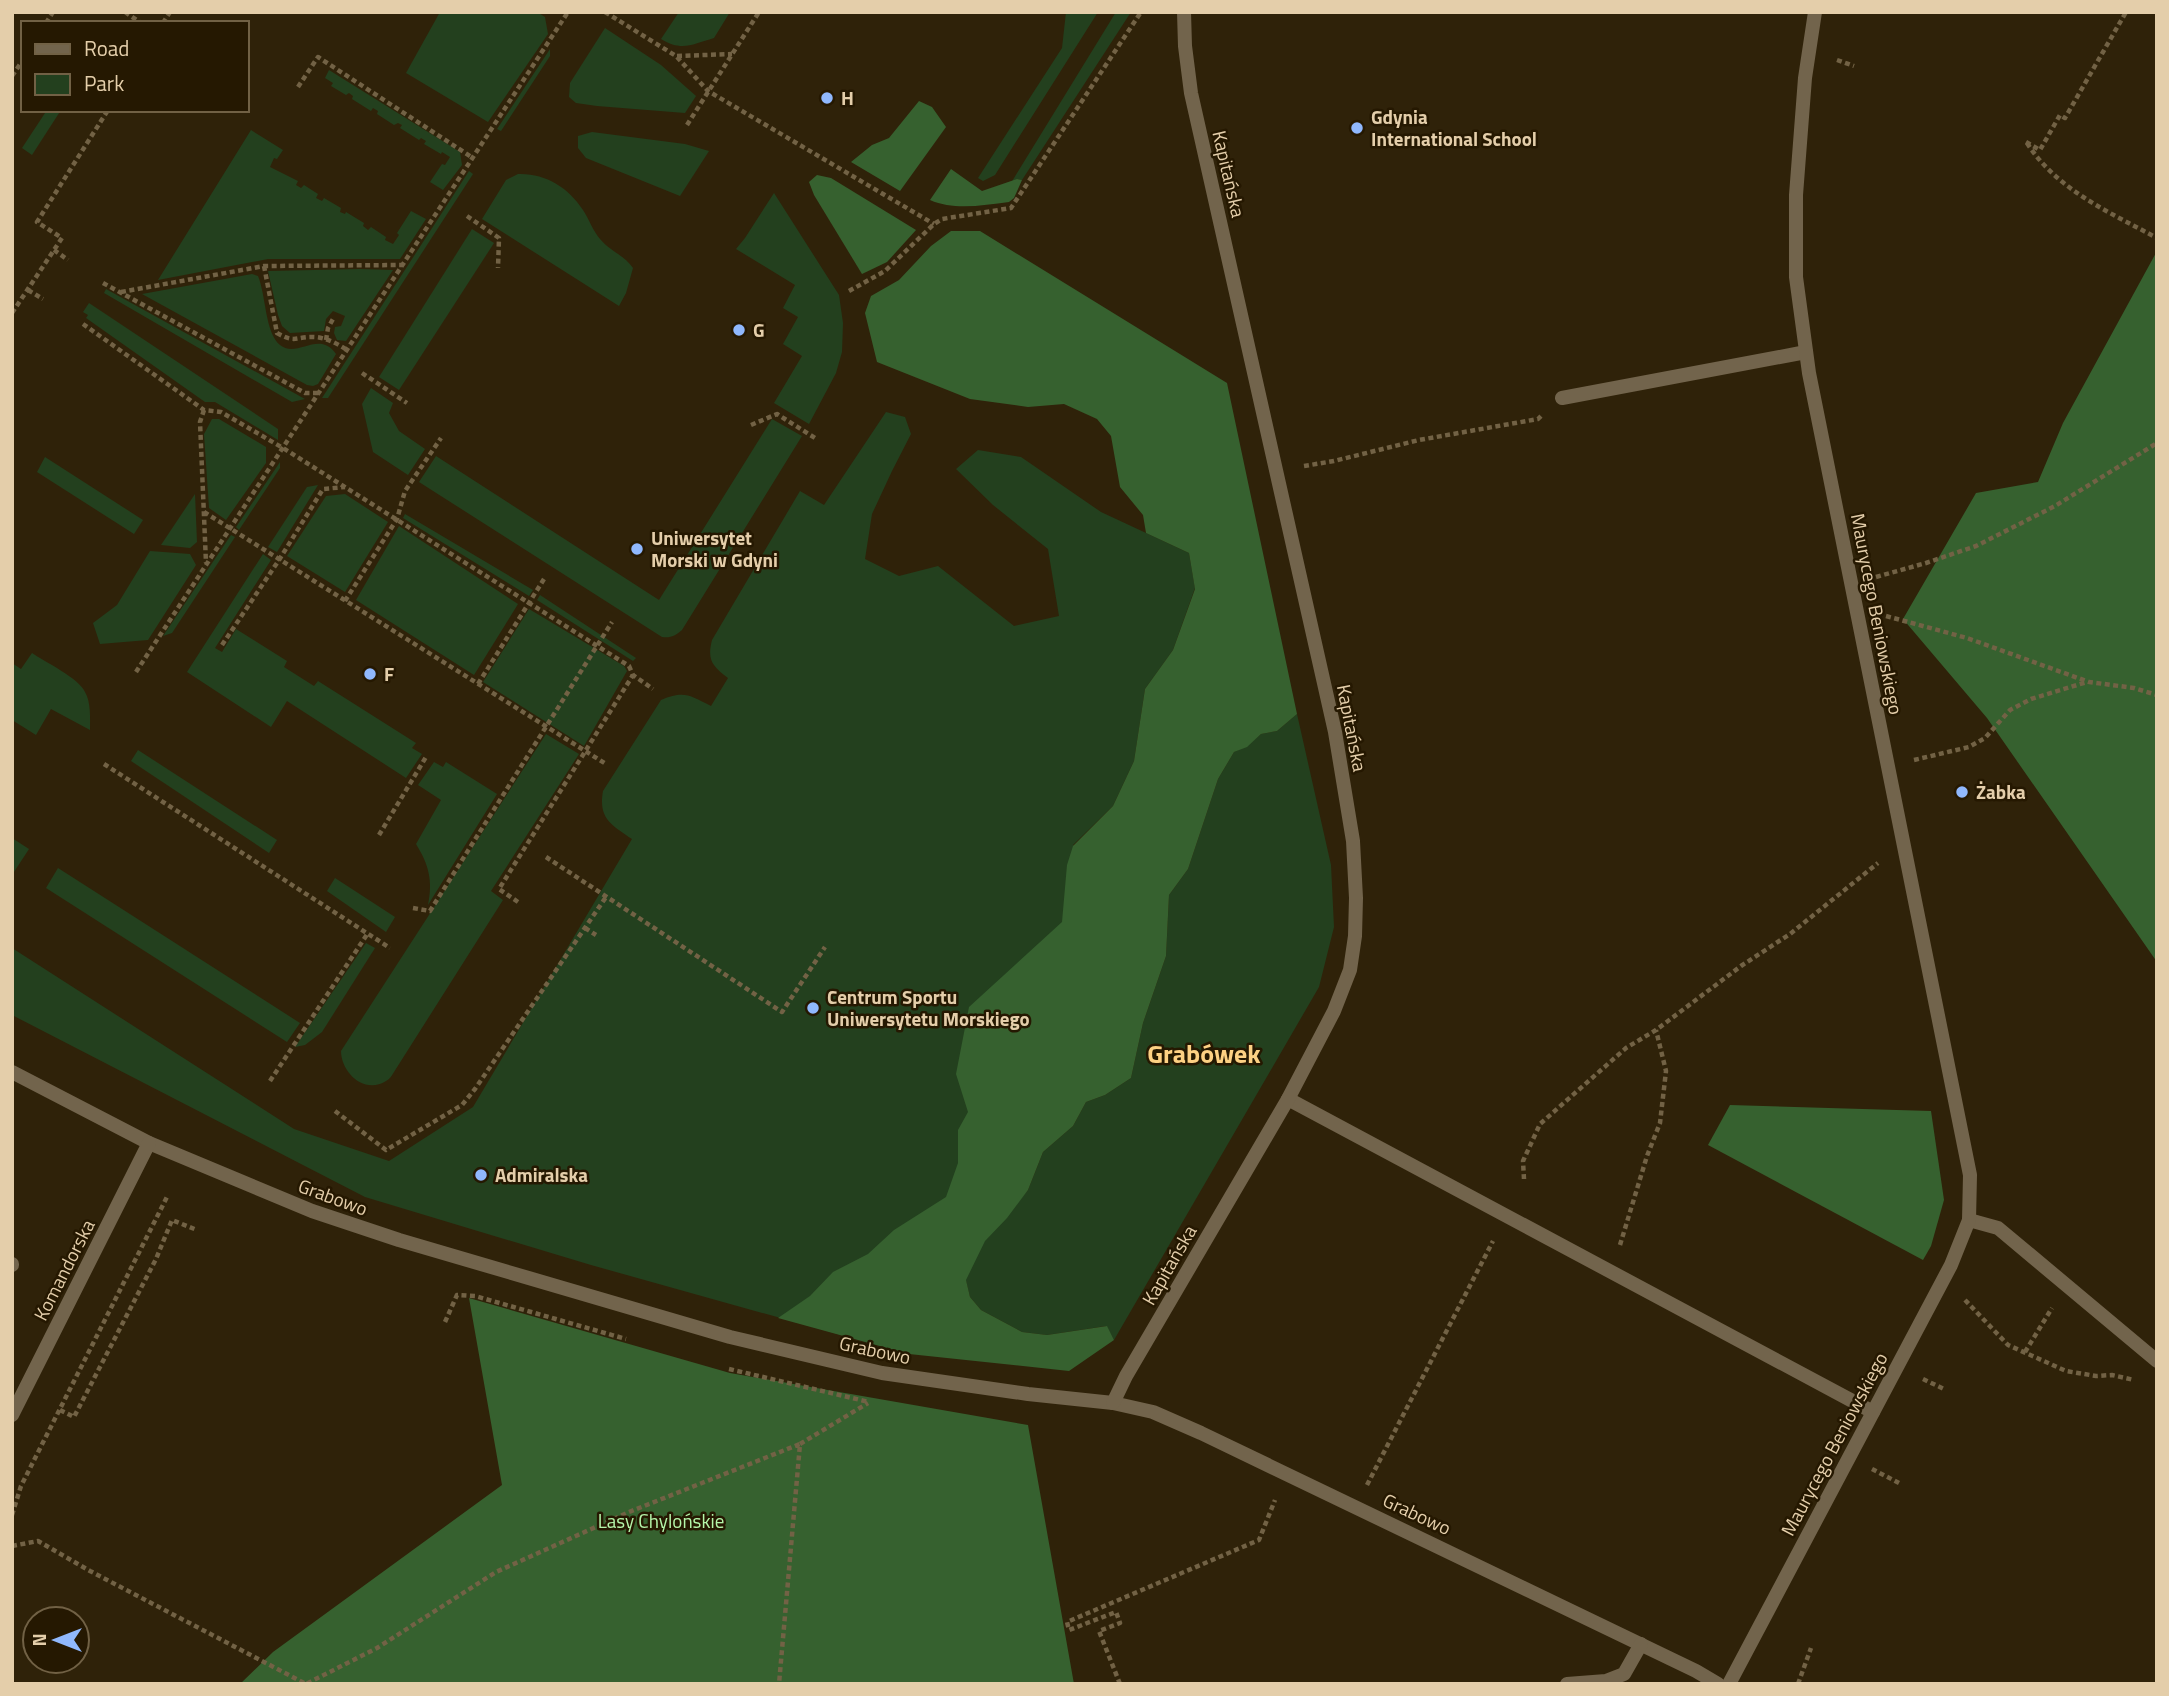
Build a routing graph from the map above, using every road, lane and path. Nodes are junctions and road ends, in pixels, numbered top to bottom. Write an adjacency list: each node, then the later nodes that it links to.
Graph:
1 (568, 12): 16 (path)
2 (605, 12): 9 (path)
3 (759, 12): 8 (path)
4 (1141, 12): 18 (path)
5 (1184, 12): 88 (street, Kapitańska)
6 (1815, 12): 35 (street, Maurycego Beniowskiego)
7 (2126, 12): 19 (path)
8 (732, 54): 9 (path); 13 (path)
9 (676, 56): 13 (path)
10 (1836, 60): 11 (path)
11 (1854, 66)
12 (298, 88): 16 (path)
13 (708, 91): 15 (path); 18 (path)
14 (107, 112): 20 (path)
15 (687, 125)
16 (473, 158): 22 (path)
17 (467, 216): 24 (path)
18 (934, 224): 27 (path)
19 (2157, 239)
20 (54, 250): 21 (path); 26 (path)
21 (68, 260)
22 (403, 265): 23 (path); 34 (path)
23 (264, 267): 28 (path); 33 (path)
24 (498, 268)
25 (103, 283): 28 (path)
26 (28, 290): 29 (path); 30 (path)
27 (849, 291)
28 (121, 292): 37 (path)
29 (43, 299)
30 (12, 313)
31 (333, 319): 33 (path)
32 (83, 324): 40 (path)
33 (326, 340): 34 (path)
34 (347, 350): 37 (path)
35 (1806, 352): 38 (street); 55 (street, Maurycego Beniowskiego)
36 (362, 373): 39 (path)
37 (319, 393): 46 (path)
38 (1562, 398)
39 (407, 403)
40 (204, 410): 46 (path); 49 (path)
41 (1531, 420): 47 (path)
42 (751, 425): 44 (path)
43 (442, 438): 50 (path)
44 (815, 438)
45 (2157, 443): 55 (path)
46 (283, 448): 48 (path); 51 (path)
47 (1296, 467)
48 (345, 487): 50 (path); 52 (path)
49 (204, 512): 51 (path); 53 (path)
50 (397, 519): 56 (path); 57 (path)
51 (230, 528): 52 (path); 53 (path)
52 (279, 560): 56 (path); 60 (path)
53 (206, 564): 62 (path)
54 (544, 579): 57 (path)
55 (1852, 584): 93 (street, Maurycego Beniowskiego)
56 (345, 601): 65 (path)
57 (529, 602): 61 (path); 65 (path)
58 (1878, 614): 64 (path)
59 (612, 622): 61 (path)
60 (222, 645)
61 (597, 645): 63 (path); 68 (path)
62 (136, 672)
63 (633, 675): 66 (path); 69 (path)
64 (2089, 682): 67 (path); 71 (path)
65 (478, 684): 68 (path)
66 (653, 689)
67 (2157, 695)
68 (546, 727): 69 (path); 79 (path)
69 (586, 752): 73 (path); 78 (path)
70 (426, 757): 74 (path)
71 (1907, 762)
72 (104, 764): 81 (path)
73 (606, 764)
74 (379, 835)
75 (546, 857): 77 (path)
76 (1886, 857): 85 (path)
77 (606, 897): 80 (path); 83 (path)
78 (518, 902)
79 (413, 908)
80 (585, 928): 82 (path); 89 (path)
81 (368, 933): 84 (path); 87 (path)
82 (596, 935)
83 (825, 947)
84 (390, 948)
85 (1656, 1030): 91 (path); 96 (path)
86 (12, 1072): 90 (street, Grabowo)
87 (270, 1081)
88 (1288, 1099): 96 (street); 107 (street, Kapitańska)
89 (335, 1111)
90 (149, 1143): 107 (street, Grabowo); 110 (street, Komandorska)
91 (1524, 1179)
92 (168, 1195): 108 (path)
93 (1969, 1220): 102 (street); 109 (street, Maurycego Beniowskiego)
94 (197, 1230): 108 (path)
95 (1495, 1237): 115 (path)
96 (1612, 1273): 109 (street)
97 (457, 1295): 100 (path)
98 (1959, 1295): 101 (path)
99 (2052, 1308): 101 (path)
100 (445, 1322)
101 (2025, 1352): 104 (path)
102 (2157, 1361)
103 (1916, 1375): 105 (path)
104 (2137, 1380)
105 (1946, 1390)
106 (869, 1402): 111 (path)
107 (1113, 1403): 113 (street, Grabowo)
108 (60, 1409): 116 (path)
109 (1873, 1412): 124 (street, Maurycego Beniowskiego)
110 (12, 1415)
111 (800, 1444): 117 (path); 120 (path)
112 (1867, 1467): 114 (path)
113 (1286, 1474): 118 (street, Grabowo); 121 (path)
114 (1899, 1483)
115 (1367, 1486)
116 (12, 1515)
117 (12, 1546)
118 (1641, 1644): 122 (street); 123 (street, Grabowo)
119 (1811, 1648): 125 (path)
120 (779, 1684)
121 (1120, 1684)
122 (1567, 1684)
123 (1718, 1684)
124 (1729, 1684)
125 (1798, 1684)

